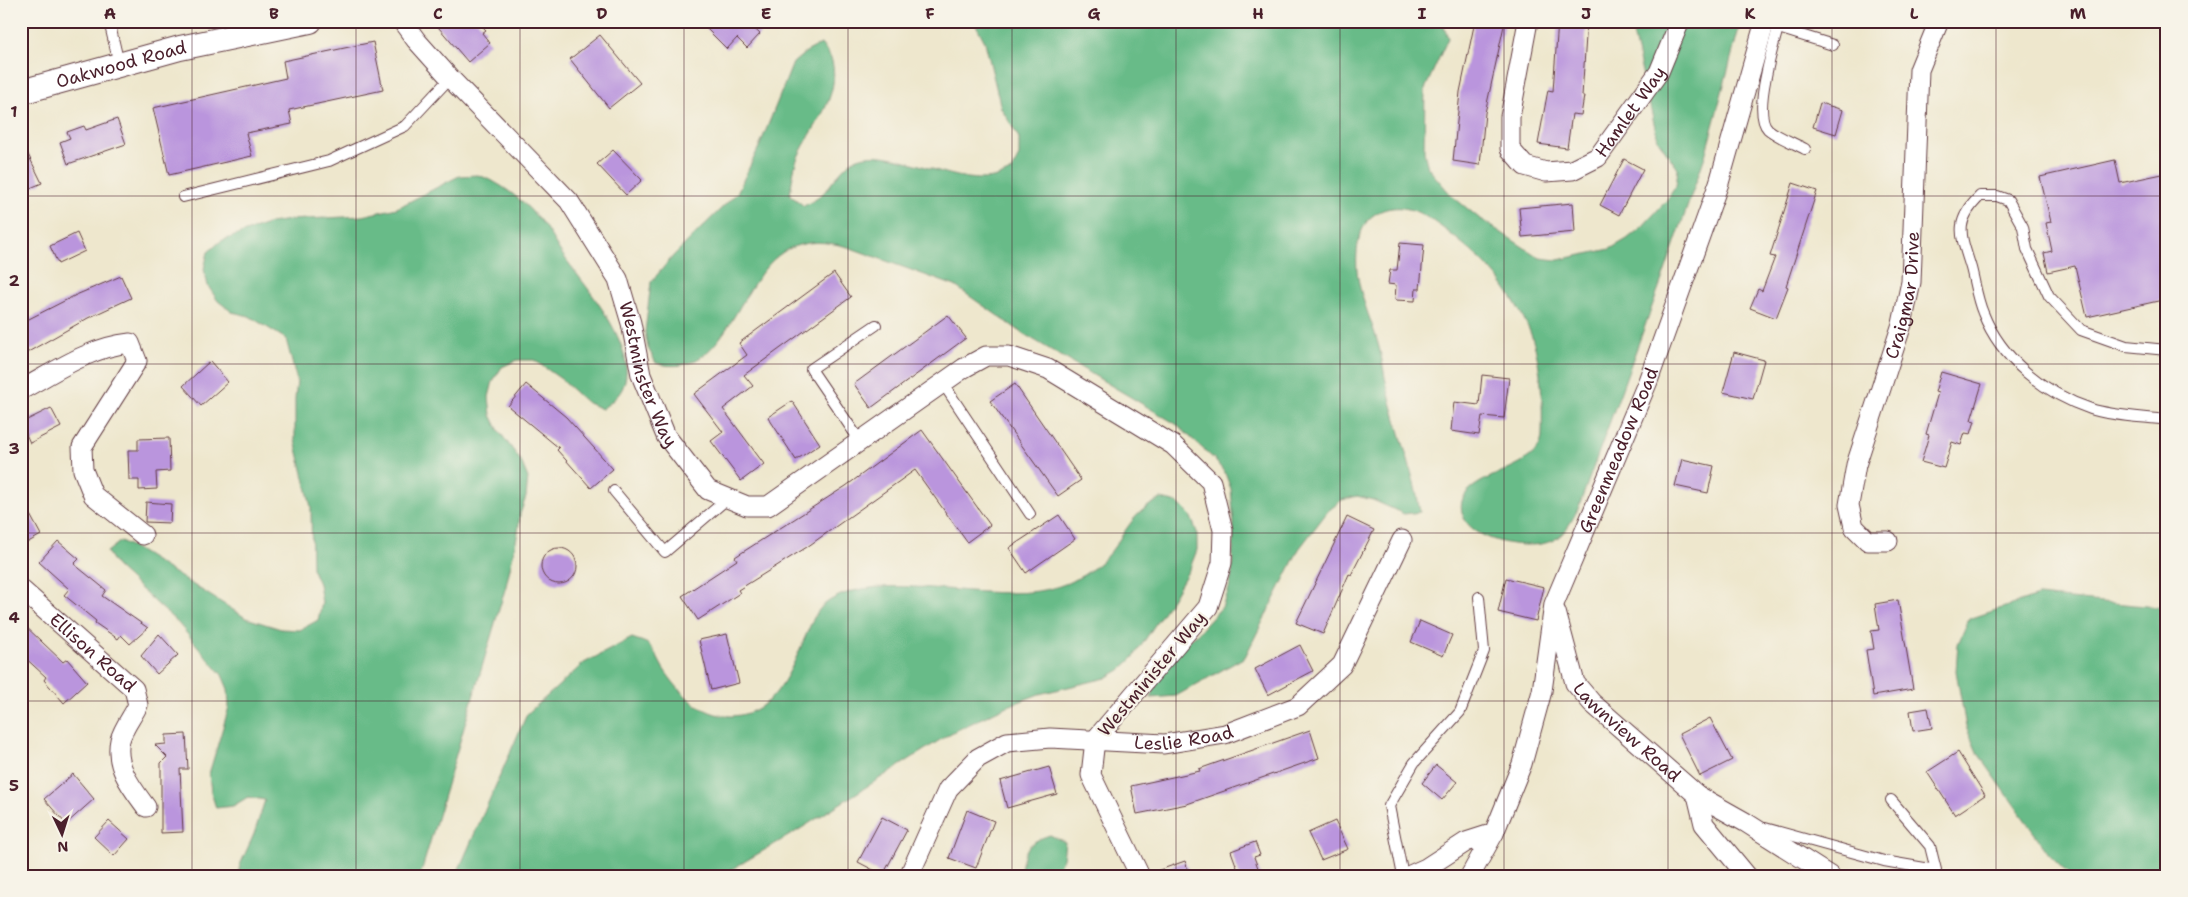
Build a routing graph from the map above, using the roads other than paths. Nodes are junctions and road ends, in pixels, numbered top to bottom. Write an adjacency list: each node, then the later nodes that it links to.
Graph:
1 (109, 21): 10 (lane)
2 (310, 21): 8 (street, Oakwood Road)
3 (402, 21): 11 (street, Westminster Way)
4 (1528, 21): 5 (street, Hamlet Way)
5 (1680, 21)
6 (1939, 21): 27 (street, Craigmar Drive)
7 (1769, 24): 9 (lane); 13 (lane); 30 (street, Greenmeadow Road)
8 (245, 27): 10 (street, Oakwood Road)
9 (1833, 45)
10 (118, 64): 12 (street, Oakwood Road)
11 (450, 78): 14 (lane); 23 (street, Westminster Way)
12 (21, 92)
13 (1805, 149)
14 (183, 197)
15 (876, 325): 21 (lane)
16 (2167, 350): 20 (lane)
17 (964, 368): 18 (street, Westminster Way); 31 (street, Westminister Way)
18 (942, 382): 21 (street, Westminster Way); 24 (lane)
19 (21, 390): 25 (street)
20 (2167, 420)
21 (860, 441): 23 (street, Westminster Way)
22 (614, 491): 23 (lane)
23 (727, 499)
24 (1030, 514)
25 (143, 535)
26 (1402, 540): 31 (street, Leslie Road)
27 (1888, 541)
28 (21, 588): 34 (street, Ellison Road)
29 (1479, 597): 39 (lane)
30 (1554, 604): 32 (street, Lawnview Road); 36 (street, Greenmeadow Road)
31 (1095, 740): 37 (street, Leslie Road); 38 (street, Westminister Way)
32 (1696, 795): 35 (street, Lawnview Road); 42 (street, Lawnview Road)
33 (1891, 800): 35 (lane)
34 (146, 807)
35 (1745, 822): 43 (street, Lawnview Road)
36 (1494, 833): 40 (street); 41 (street, Greenmeadow Road)
37 (909, 876)
38 (1140, 876)
39 (1403, 876)
40 (1408, 876)
41 (1470, 876)
42 (1747, 876)
43 (1830, 876)

